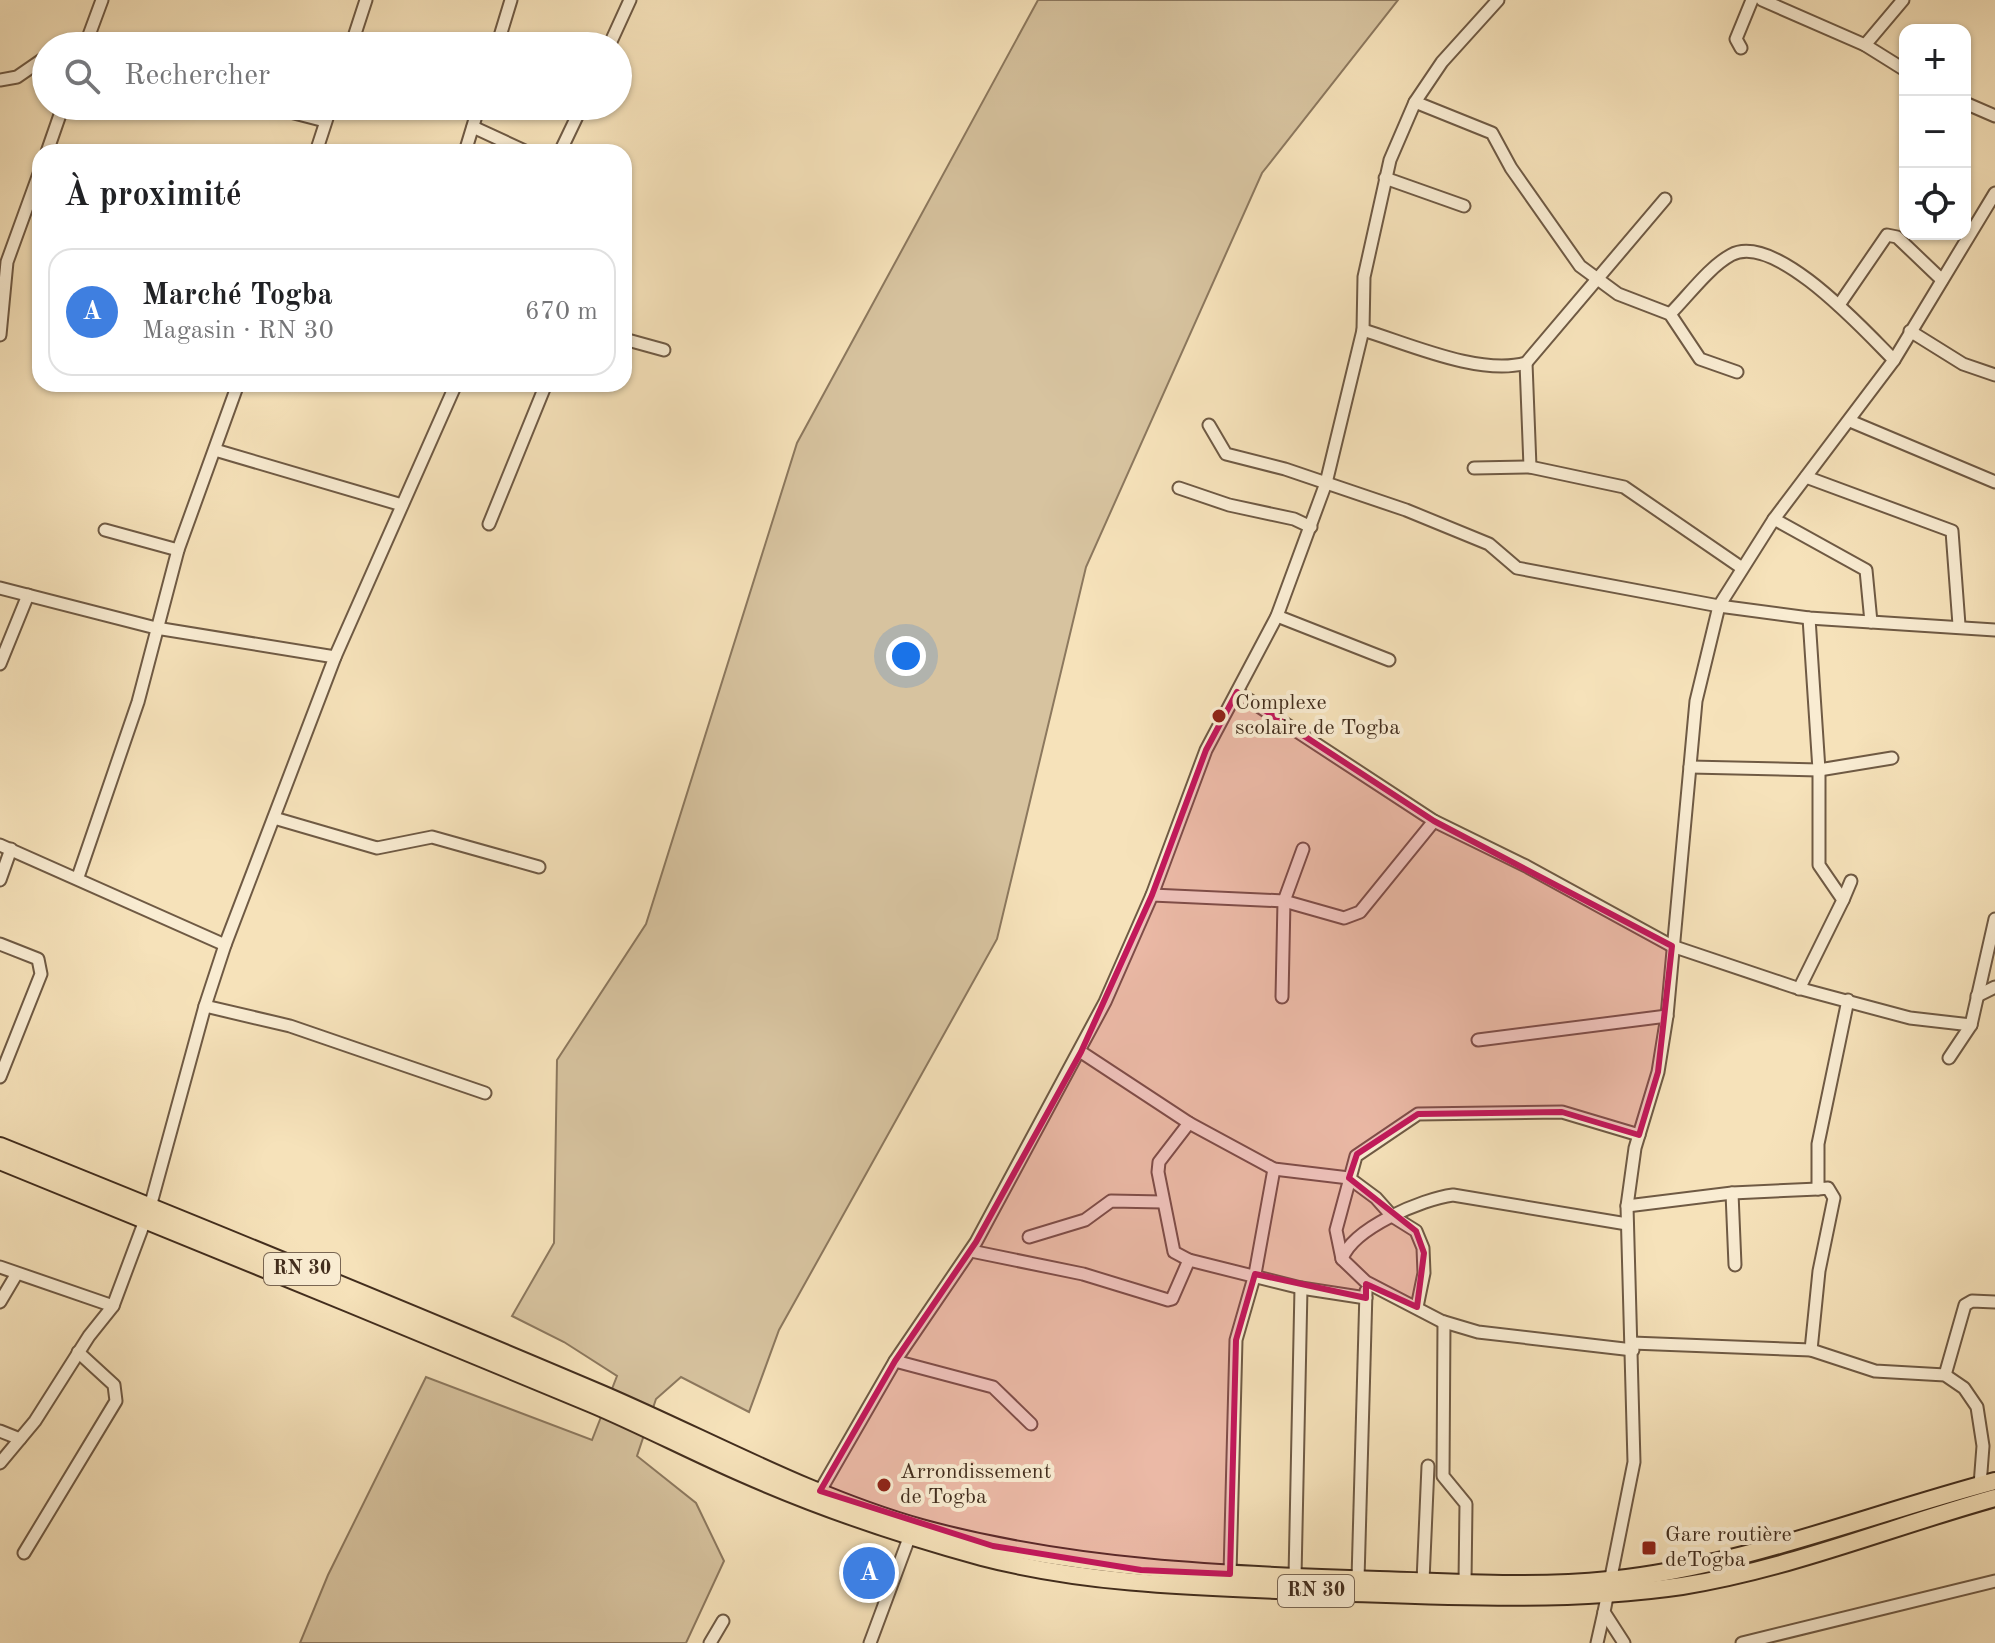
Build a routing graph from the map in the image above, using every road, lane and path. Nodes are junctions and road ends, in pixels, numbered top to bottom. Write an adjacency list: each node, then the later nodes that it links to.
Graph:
1 (102, 0): 9 (street)
2 (366, 0): 10 (street)
3 (511, 0): 11 (street)
4 (630, 0): 12 (street)
5 (1498, 0): 18 (street)
6 (1752, 0): 14 (street)
7 (1762, 0): 13 (street)
8 (1903, 0): 13 (street)
9 (90, 32)
10 (356, 32)
11 (501, 32)
12 (615, 32)
13 (1865, 45): 15 (street)
14 (1741, 48)
15 (1899, 66)
16 (32, 67): 17 (street)
17 (0, 80)
18 (1415, 102): 32 (street); 37 (street)
19 (1971, 106): 20 (street)
20 (1995, 116)
21 (58, 120): 27 (street)
22 (321, 120): 25 (street)
23 (475, 120): 26 (street)
24 (575, 120): 31 (street)
25 (325, 121): 28 (street)
26 (473, 127): 29 (street); 30 (street)
27 (50, 144)
28 (318, 144)
29 (468, 144)
30 (510, 144)
31 (564, 144)
32 (1385, 178): 36 (street); 41 (street)
33 (32, 193): 43 (street)
34 (1995, 193): 38 (street)
35 (1665, 199): 37 (street)
36 (1464, 206)
37 (1600, 277): 40 (street); 47 (street)
38 (1942, 280): 39 (street); 42 (street)
39 (1839, 305): 40 (street); 46 (street)
40 (1670, 314): 48 (street)
41 (1363, 330): 47 (street); 60 (street)
42 (1910, 331): 46 (street); 49 (street)
43 (0, 335)
44 (632, 341): 45 (street)
45 (664, 350)
46 (1894, 360): 53 (street)
47 (1526, 363): 56 (street)
48 (1737, 372)
49 (1995, 375)
50 (235, 392): 55 (street)
51 (452, 392): 62 (street)
52 (543, 392): 64 (street)
53 (1850, 421): 58 (street); 59 (street)
54 (1209, 425): 60 (street)
55 (215, 450): 62 (street); 67 (street)
56 (1530, 467): 57 (street); 68 (street)
57 (1474, 468)
58 (1806, 477): 63 (street); 75 (street)
59 (1995, 482)
60 (1326, 483): 65 (street); 71 (street)
61 (1179, 488): 65 (street)
62 (402, 505): 78 (street)
63 (1774, 519): 68 (street); 74 (street)
64 (489, 524)
65 (1311, 527): 72 (street)
66 (105, 530): 67 (street)
67 (178, 550): 76 (street)
68 (1742, 568): 71 (street)
69 (0, 588): 70 (street)
70 (28, 595): 76 (street); 80 (street)
71 (1719, 606): 73 (street); 83 (street)
72 (1277, 616): 79 (street); 81 (street)
73 (1809, 618): 74 (street); 84 (street)
74 (1871, 622): 75 (street)
75 (1959, 625): 77 (street)
76 (156, 628): 78 (street); 90 (street)
77 (1995, 630)
78 (335, 657): 85 (street)
79 (1389, 660)
80 (0, 664)
81 (1237, 692): 86 (street); 93 (street)
82 (1892, 758): 84 (street)
83 (1690, 767): 84 (street); 99 (street)
84 (1819, 770): 94 (street)
85 (274, 818): 89 (street); 98 (street)
86 (1434, 821): 95 (street); 99 (street)
87 (6, 847): 90 (street); 91 (street)
88 (1303, 849): 95 (street)
89 (539, 867)
90 (78, 877): 98 (street)
91 (0, 880)
92 (1851, 881): 94 (street)
93 (1152, 895): 95 (street); 109 (street)
94 (1843, 900): 101 (street)
95 (1284, 901): 103 (street)
96 (1995, 919): 102 (street)
97 (0, 944): 111 (street)
98 (225, 945): 105 (street)
99 (1672, 946): 101 (street); 106 (street)
100 (1995, 987): 102 (street)
101 (1799, 989): 104 (street)
102 (1977, 996): 107 (street)
103 (1282, 997)
104 (1848, 1000): 107 (street); 119 (street)
105 (205, 1006): 112 (street); 123 (street)
106 (1667, 1016): 108 (street); 114 (street)
107 (1971, 1025): 110 (street)
108 (1478, 1040)
109 (1081, 1052): 113 (street); 127 (street)
110 (1949, 1058)
111 (0, 1077)
112 (485, 1093)
113 (1189, 1123): 117 (street); 121 (street)
114 (1639, 1135): 118 (street); 122 (street)
115 (0, 1146): 123 (main road, RN 30)
116 (0, 1161): 123 (main road, RN 30)
117 (1274, 1169): 118 (street); 132 (street)
118 (1349, 1178): 124 (street); 128 (street)
119 (1818, 1189): 120 (street); 143 (street)
120 (1732, 1193): 122 (street); 130 (street)
121 (1163, 1202): 126 (street); 129 (street)
122 (1627, 1206): 125 (street)
123 (148, 1213): 139 (street); 147 (main road, RN 30 / RN 30)
124 (1392, 1216): 125 (street); 128 (street); 140 (street)
125 (1627, 1224): 142 (street)
126 (1029, 1237)
127 (971, 1251): 129 (street); 145 (street)
128 (1342, 1259): 134 (street)
129 (1189, 1260): 132 (street)
130 (1735, 1265)
131 (0, 1267): 133 (street)
132 (1255, 1274): 135 (street); 158 (street)
133 (16, 1275): 137 (street); 139 (street)
134 (1366, 1282): 136 (street); 140 (street)
135 (1301, 1288): 136 (street); 159 (street)
136 (1366, 1298): 160 (street)
137 (0, 1302)
138 (1995, 1302): 146 (street)
139 (113, 1306): 144 (street)
140 (1417, 1307): 141 (street)
141 (1444, 1322): 142 (street); 163 (street)
142 (1633, 1346): 143 (street); 164 (street)
143 (1811, 1350): 146 (street)
144 (78, 1352): 150 (street); 157 (street)
145 (895, 1361): 148 (street); 154 (street)
146 (1945, 1375): 153 (street)
147 (653, 1424): 154 (main road, RN 30); 156 (main road, RN 30 / RN 30)
148 (1031, 1424)
149 (0, 1431): 150 (street)
150 (20, 1439): 151 (street)
151 (0, 1463)
152 (1428, 1466): 161 (street)
153 (1988, 1483): 164 (main road, RN 30)
154 (820, 1491): 156 (main road, RN 30)
155 (1995, 1498): 164 (main road, RN 30 / RN 30)
156 (912, 1531): 158 (main road, RN 30); 164 (main road, RN 30 / RN 30); 168 (street)
157 (24, 1553)
158 (1230, 1574): 159 (main road, RN 30)
159 (1295, 1577): 160 (main road, RN 30)
160 (1358, 1579): 161 (main road, RN 30)
161 (1423, 1581): 163 (main road, RN 30)
162 (1995, 1581): 171 (street)
163 (1465, 1582): 164 (main road, RN 30)
164 (1607, 1586): 165 (street)
165 (1604, 1612): 169 (street); 170 (street)
166 (723, 1621): 167 (street)
167 (710, 1643)
168 (870, 1643)
169 (1597, 1643)
170 (1624, 1643)
171 (1742, 1643)

